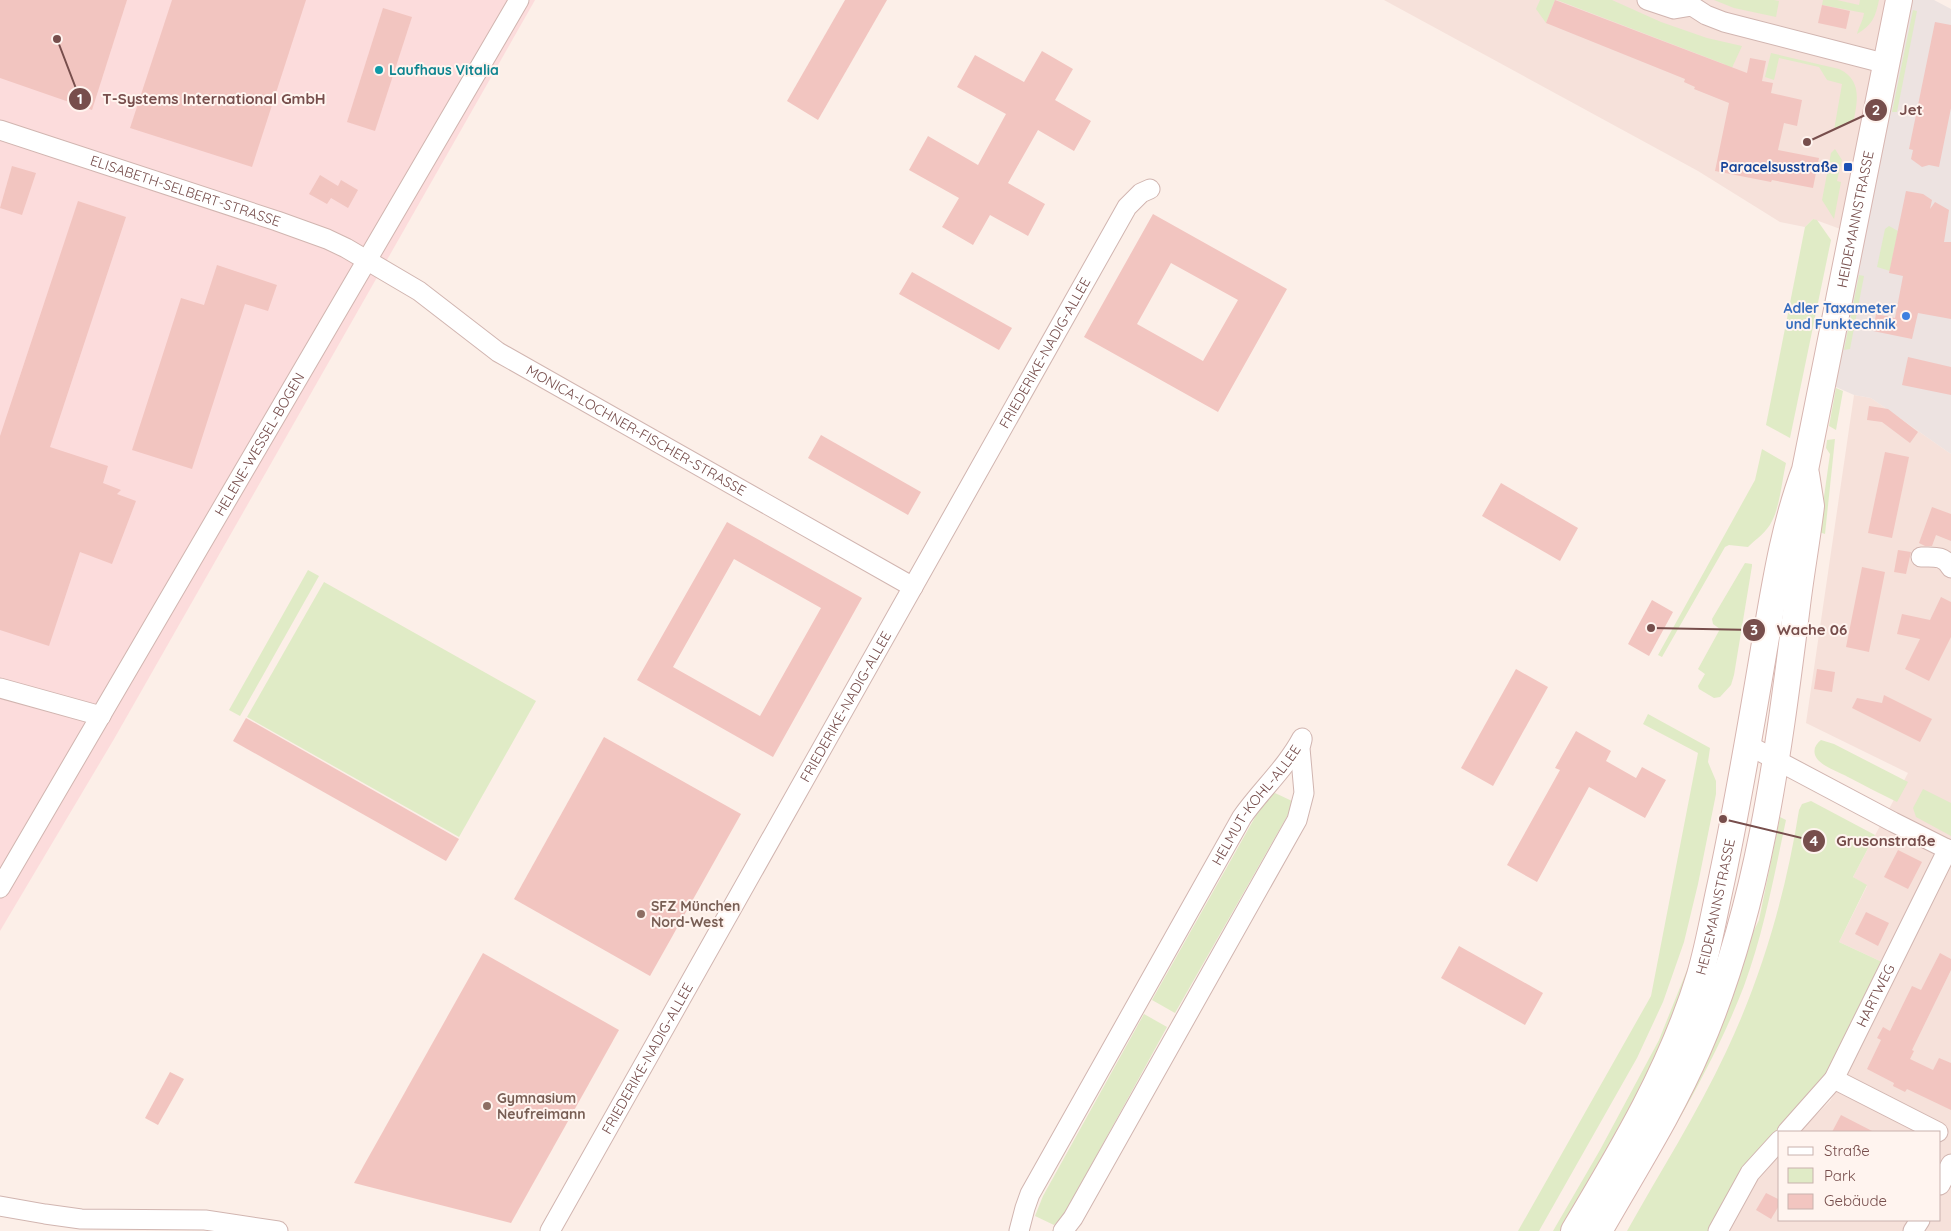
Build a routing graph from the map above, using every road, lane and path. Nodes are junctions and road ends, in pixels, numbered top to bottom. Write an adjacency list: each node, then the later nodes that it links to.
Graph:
1 (519, 0): 8 (street, HELENE-WESSEL-BOGEN)
2 (1647, 0): 4 (street)
3 (1900, 0): 5 (main road, HEIDEMANNSTRASSE)
4 (1692, 3): 5 (street)
5 (1887, 64): 9 (main road, HEIDEMANNSTRASSE)
6 (0, 130): 8 (street, ELISABETH-SELBERT-STRASSE)
7 (1150, 189): 12 (street, FRIEDERIKE-NADIG-ALLEE)
8 (367, 259): 12 (street, MONICA-LOCHNER-FISCHER-STRASSE); 14 (street, HELENE-WESSEL-BOGEN)
9 (1805, 470): 15 (main road, HEIDEMANNSTRASSE); 16 (main road, HEIDEMANNSTRASSE)
10 (1921, 556): 11 (street)
11 (1951, 568)
12 (913, 587): 27 (street, FRIEDERIKE-NADIG-ALLEE)
13 (0, 688): 14 (street)
14 (101, 716): 18 (street, HELENE-WESSEL-BOGEN)
15 (1748, 745): 16 (street); 30 (main road, HEIDEMANNSTRASSE)
16 (1777, 761): 17 (street); 31 (main road, HEIDEMANNSTRASSE)
17 (1950, 850): 19 (street, HARTWEG)
18 (0, 888)
19 (1834, 1079): 20 (street, HARTWEG); 21 (street)
20 (1788, 1131)
21 (1935, 1131)
22 (1778, 1142): 32 (street)
23 (1951, 1164): 24 (street)
24 (1941, 1183)
25 (0, 1206): 26 (street)
26 (278, 1231)
27 (550, 1231)
28 (1019, 1231): 29 (street, HELMUT-KOHL-ALLEE)
29 (1063, 1231)
30 (1574, 1231)
31 (1599, 1231)
32 (1718, 1231)

